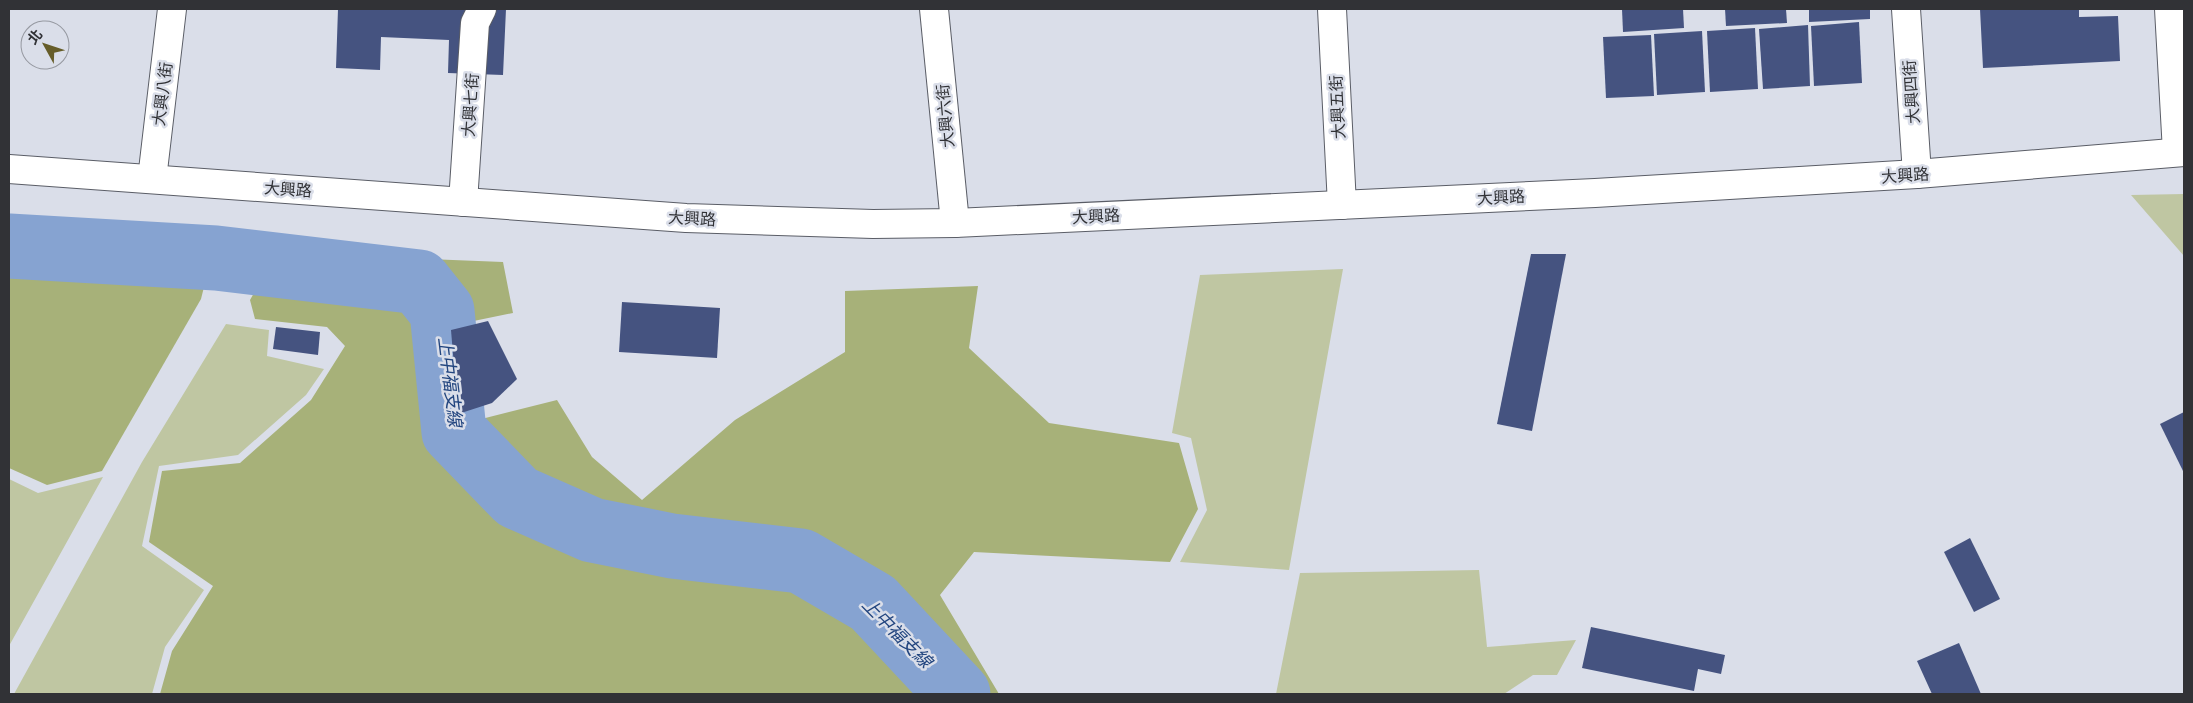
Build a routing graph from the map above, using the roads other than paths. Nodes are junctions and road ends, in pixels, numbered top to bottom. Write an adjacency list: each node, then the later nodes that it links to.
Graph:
1 (172, 9): 10 (street, 大興八街)
2 (482, 9): 11 (street, 大興七街)
3 (934, 9): 13 (street, 大興六街)
4 (1332, 9): 12 (street, 大興五街)
5 (1906, 9): 9 (street, 大興四街)
6 (2170, 9): 7 (street)
7 (2180, 152): 9 (street, 大興路)
8 (9, 169): 10 (street, 大興路)
9 (1917, 174): 12 (street, 大興路)
10 (152, 179): 11 (street, 大興路)
11 (464, 202): 13 (street, 大興路)
12 (1342, 205): 13 (street, 大興路)
13 (955, 223)

